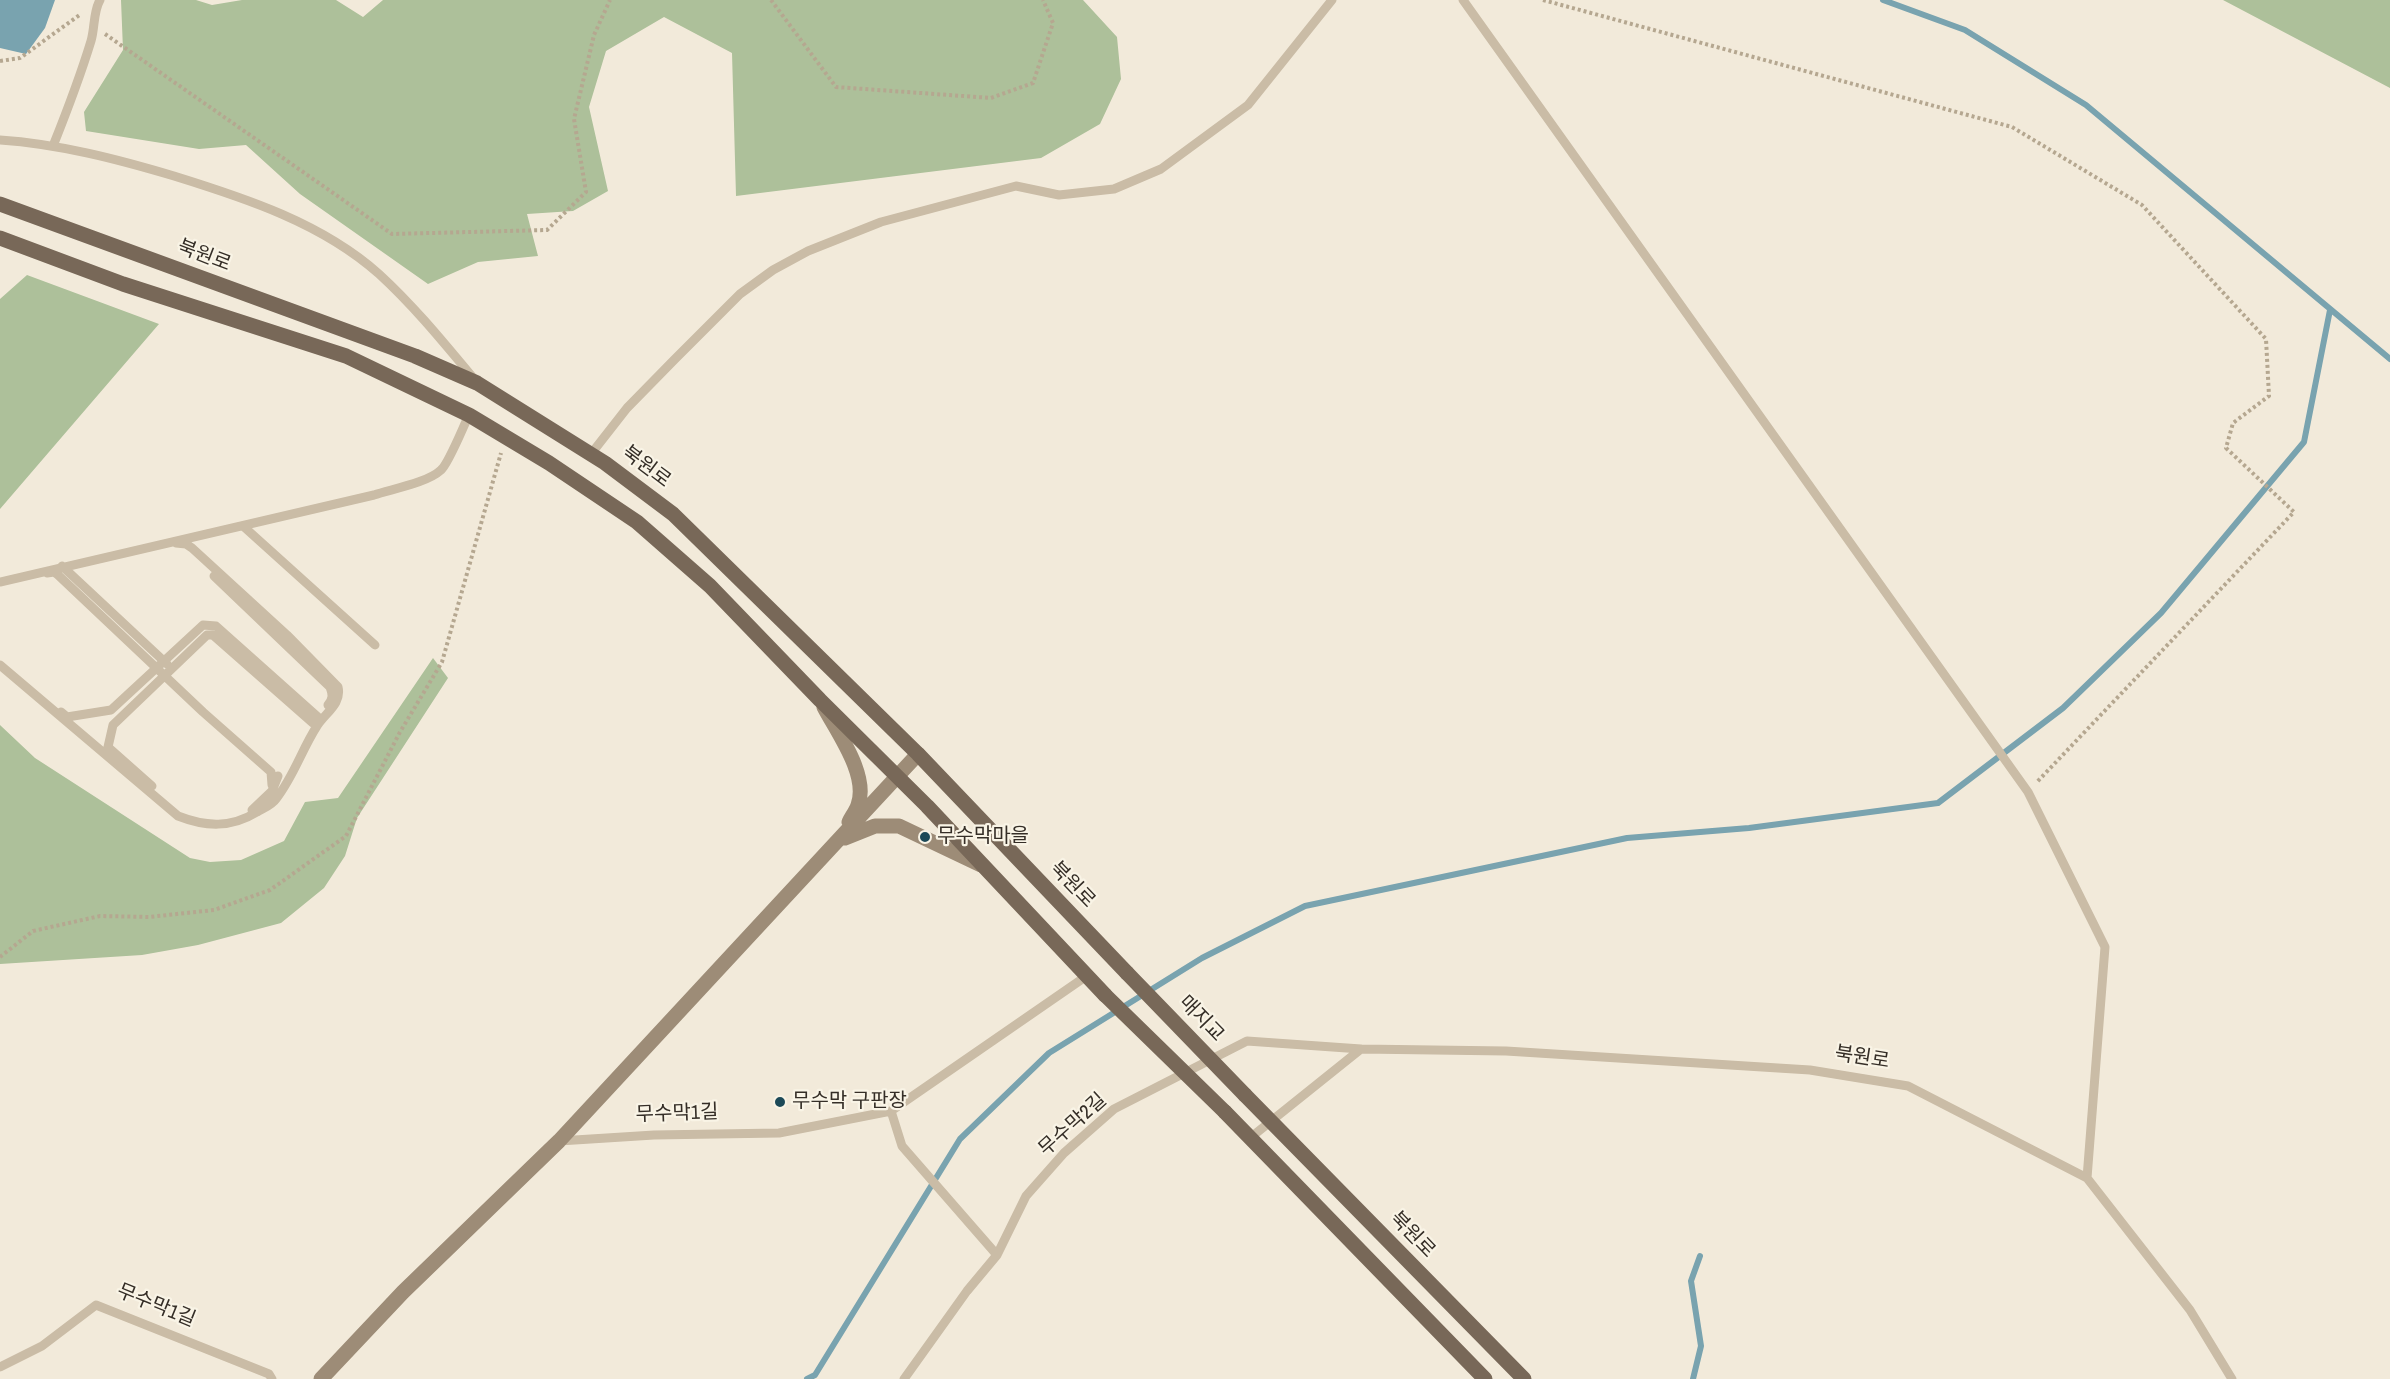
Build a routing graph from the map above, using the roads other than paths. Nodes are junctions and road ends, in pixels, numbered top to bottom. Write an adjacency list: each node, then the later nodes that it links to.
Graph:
1 (1332, 0): 10 (lane)
2 (1463, 0): 35 (lane)
3 (98, 5): 5 (lane)
4 (0, 140): 5 (lane)
5 (52, 146): 8 (lane)
6 (0, 204): 8 (main road, 북원로)
7 (0, 238): 9 (main road)
8 (477, 383): 10 (main road, 북원로)
9 (469, 416): 11 (lane); 18 (main road)
10 (591, 454): 20 (main road, 북원로)
11 (243, 526): 12 (lane); 15 (lane)
12 (176, 543): 13 (lane); 19 (lane); 24 (lane)
13 (60, 571): 14 (lane); 17 (lane)
14 (0, 583)
15 (375, 645)
16 (0, 664): 17 (lane); 24 (lane)
17 (164, 668): 19 (lane); 23 (lane); 23 (lane)
18 (820, 700): 22 (main road); 25 (street)
19 (316, 720): 24 (lane)
20 (918, 754): 22 (street); 27 (main road, 북원로)
21 (278, 776): 23 (lane)
22 (897, 777): 25 (street); 26 (main road)
23 (272, 791)
24 (274, 802)
25 (840, 841): 26 (street); 34 (street)
26 (985, 867): 28 (main road)
27 (1127, 973): 30 (main road, 매지교, bridge)
28 (1088, 975): 31 (lane, 무수막1길); 33 (main road, bridge)
29 (1361, 1049): 32 (lane); 35 (lane, 북원로); 36 (lane, 무수막2길)
30 (1245, 1095): 32 (main road, 북원로)
31 (891, 1111): 34 (lane, 무수막1길); 36 (lane)
32 (1270, 1120): 33 (lane); 42 (main road, 북원로)
33 (1250, 1138): 41 (main road)
34 (559, 1141): 39 (street)
35 (2087, 1178): 43 (lane, 북원로)
36 (997, 1255): 40 (lane, 무수막2길)
37 (0, 1367): 38 (lane, 무수막1길)
38 (272, 1379)
39 (321, 1379)
40 (904, 1379)
41 (1485, 1379)
42 (1524, 1379)
43 (2232, 1379)

